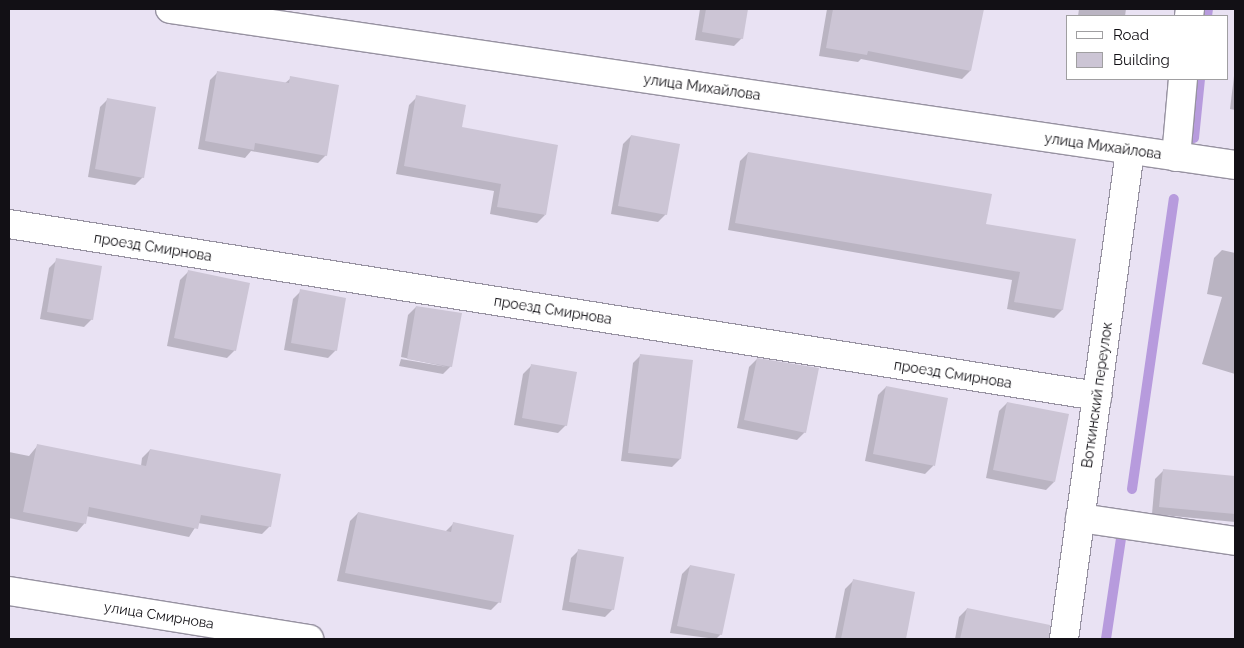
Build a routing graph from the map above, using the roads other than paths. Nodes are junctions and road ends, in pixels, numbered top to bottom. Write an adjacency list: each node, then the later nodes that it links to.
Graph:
1 (170, 9): 3 (street, улица Михайлова)
2 (1183, 80): 4 (street)
3 (1130, 150): 4 (street, улица Михайлова); 7 (street, Воткинский переулок)
4 (1176, 157): 5 (street, улица Михайлова)
5 (1235, 165)
6 (9, 224): 7 (street, проезд Смирнова)
7 (1097, 396): 8 (street, Воткинский переулок)
8 (1080, 518): 9 (street); 12 (street, Воткинский переулок)
9 (1235, 541)
10 (9, 591): 11 (street, улица Смирнова)
11 (308, 639)
12 (1064, 639)

